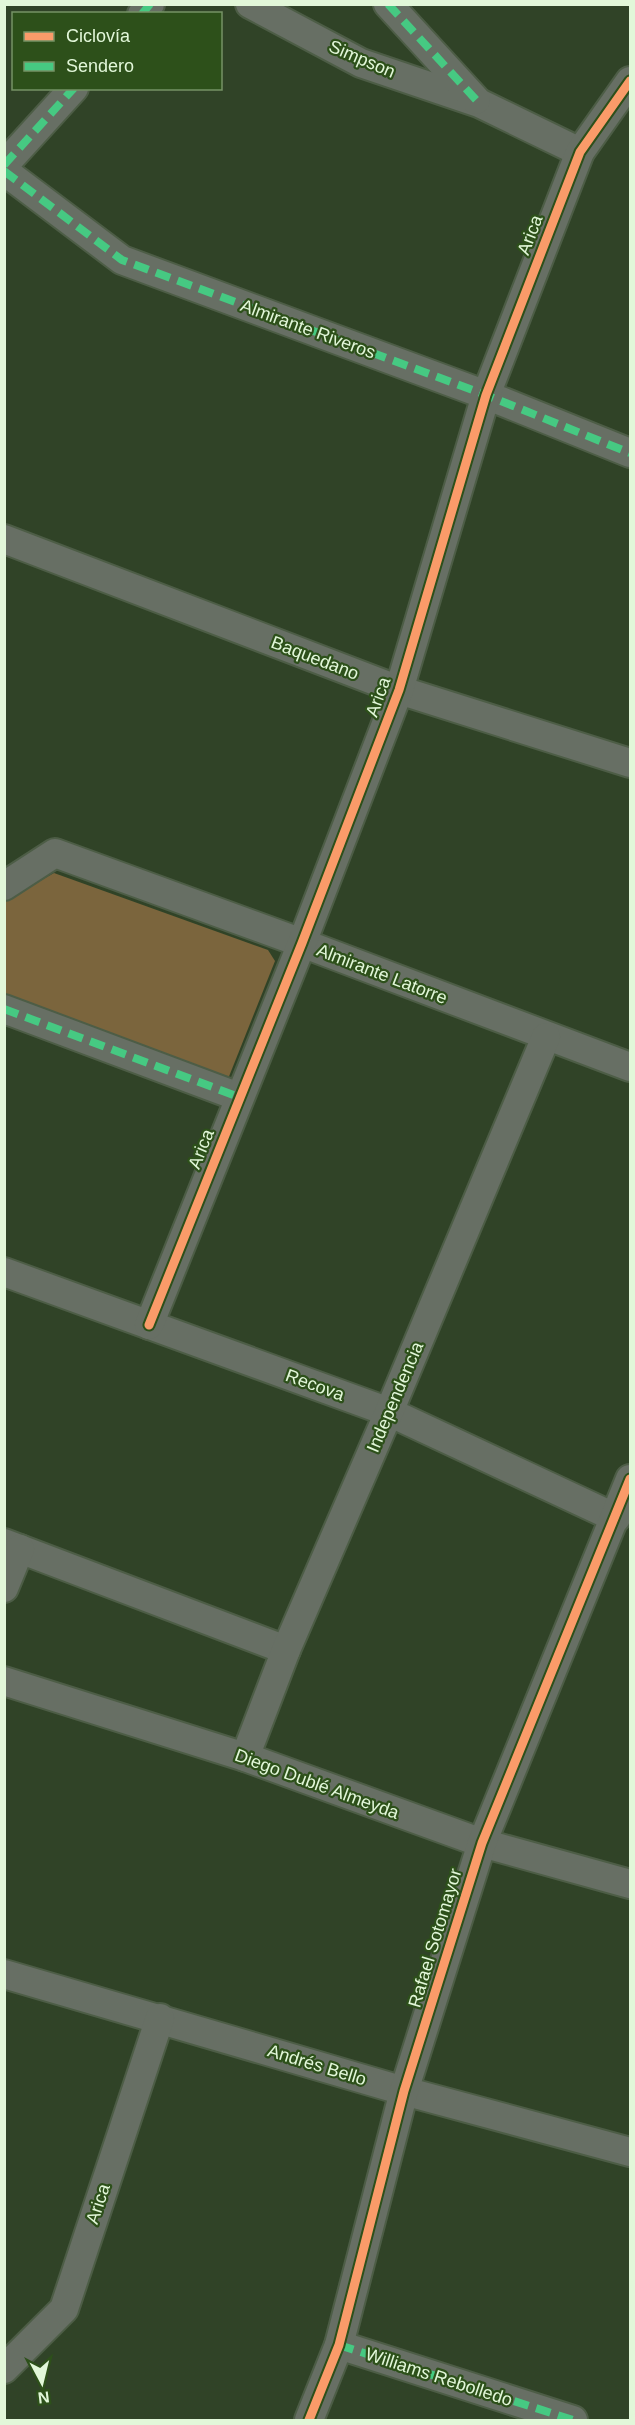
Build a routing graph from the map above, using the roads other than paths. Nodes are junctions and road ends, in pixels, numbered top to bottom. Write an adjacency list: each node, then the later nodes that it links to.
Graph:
1 (250, 4): 5 (street, Simpson)
2 (391, 5): 5 (street, Simpson)
3 (630, 81): 6 (street, Arica)
4 (72, 90): 7 (street)
5 (479, 102): 6 (street, Simpson)
6 (580, 152): 9 (street, Arica)
7 (4, 165)
8 (4, 171): 9 (street, Almirante Riveros)
9 (486, 395): 10 (street, Almirante Riveros); 12 (street, Arica)
10 (630, 453)
11 (4, 539): 12 (street, Baquedano)
12 (399, 690): 13 (street, Baquedano); 15 (street, Arica)
13 (630, 763)
14 (4, 886): 15 (street, Almirante Latorre)
15 (302, 943): 17 (street, Almirante Latorre); 19 (street, Arica)
16 (4, 1009): 19 (street)
17 (546, 1037): 18 (street, Almirante Latorre); 22 (street, Independencia)
18 (630, 1067)
19 (239, 1097): 21 (street, Arica)
20 (4, 1272): 21 (street, Recova)
21 (149, 1324): 22 (street, Recova)
22 (389, 1412): 24 (street, Recova); 27 (street, Independencia)
23 (630, 1479): 24 (street, Rafael Sotomayor)
24 (616, 1518): 30 (street, Rafael Sotomayor)
25 (12, 1546): 26 (street); 27 (street)
26 (4, 1588)
27 (286, 1650): 29 (street, Independencia)
28 (4, 1681): 29 (street, Diego Dublé Almeyda)
29 (245, 1757): 30 (street, Diego Dublé Almeyda)
30 (482, 1843): 31 (street, Diego Dublé Almeyda); 34 (street, Rafael Sotomayor)
31 (630, 1884)
32 (4, 1974): 33 (street, Andrés Bello)
33 (160, 2018): 34 (street, Andrés Bello); 37 (street, Arica)
34 (404, 2091): 35 (street, Andrés Bello); 36 (street, Rafael Sotomayor)
35 (630, 2152)
36 (339, 2345): 38 (street, Rafael Sotomayor); 39 (street, Williams Rebolledo)
37 (4, 2369)
38 (309, 2421)
39 (573, 2421)

